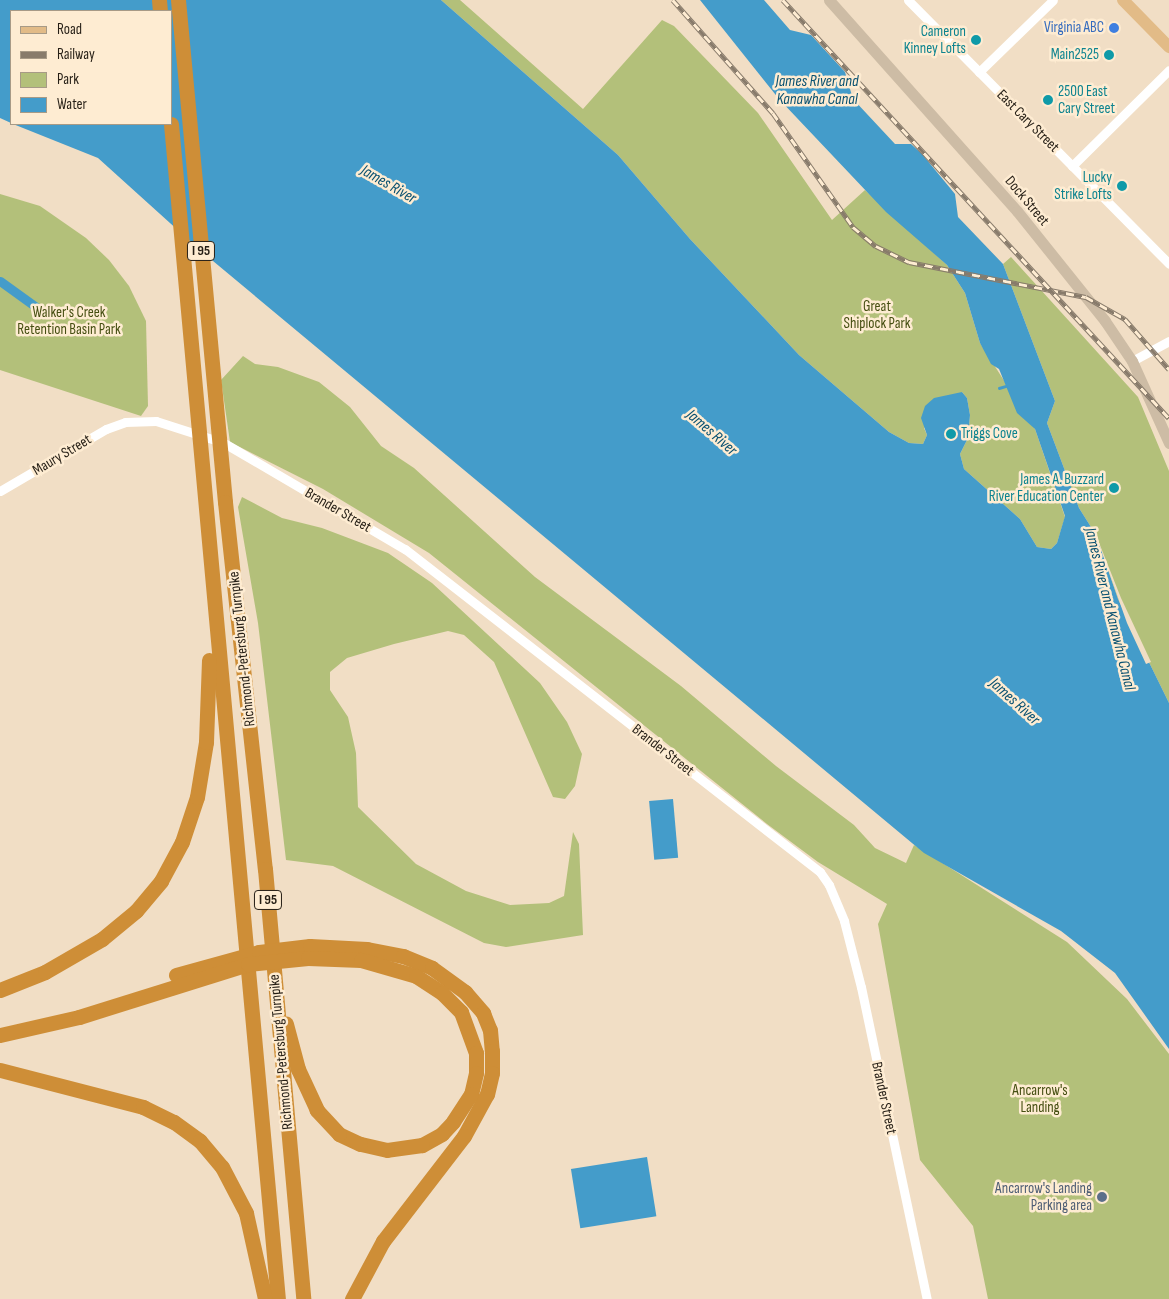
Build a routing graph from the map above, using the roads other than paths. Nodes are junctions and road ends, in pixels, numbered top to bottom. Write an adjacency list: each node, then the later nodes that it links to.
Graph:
1 (178, 0): 18 (highway, Richmond-Petersburg Turnpike / I 95)
2 (829, 0): 13 (main road, Dock Street)
3 (908, 0): 8 (street, East Cary Street)
4 (1053, 0): 8 (street)
5 (1123, 0): 6 (main road)
6 (1169, 47)
7 (1169, 70): 10 (street)
8 (979, 72): 10 (street, East Cary Street)
9 (171, 125): 17 (highway, Richmond-Petersburg Turnpike / I 95)
10 (1072, 166): 11 (street, East Cary Street)
11 (1169, 264)
12 (1169, 341): 13 (street)
13 (1132, 361): 15 (main road, Dock Street)
14 (125, 422): 16 (street, Maury Street); 29 (street, Brander Street)
15 (1169, 443)
16 (0, 491)
17 (208, 549): 21 (highway); 26 (highway, Richmond-Petersburg Turnpike / I 95)
18 (268, 905): 19 (highway); 27 (highway, Richmond-Petersburg Turnpike / I 95)
19 (309, 952): 20 (highway); 28 (highway)
20 (226, 965): 22 (highway); 23 (highway)
21 (0, 990)
22 (0, 1025)
23 (0, 1034)
24 (0, 1070): 25 (highway)
25 (265, 1299)
26 (278, 1299)
27 (303, 1299)
28 (352, 1299)
29 (927, 1299)

